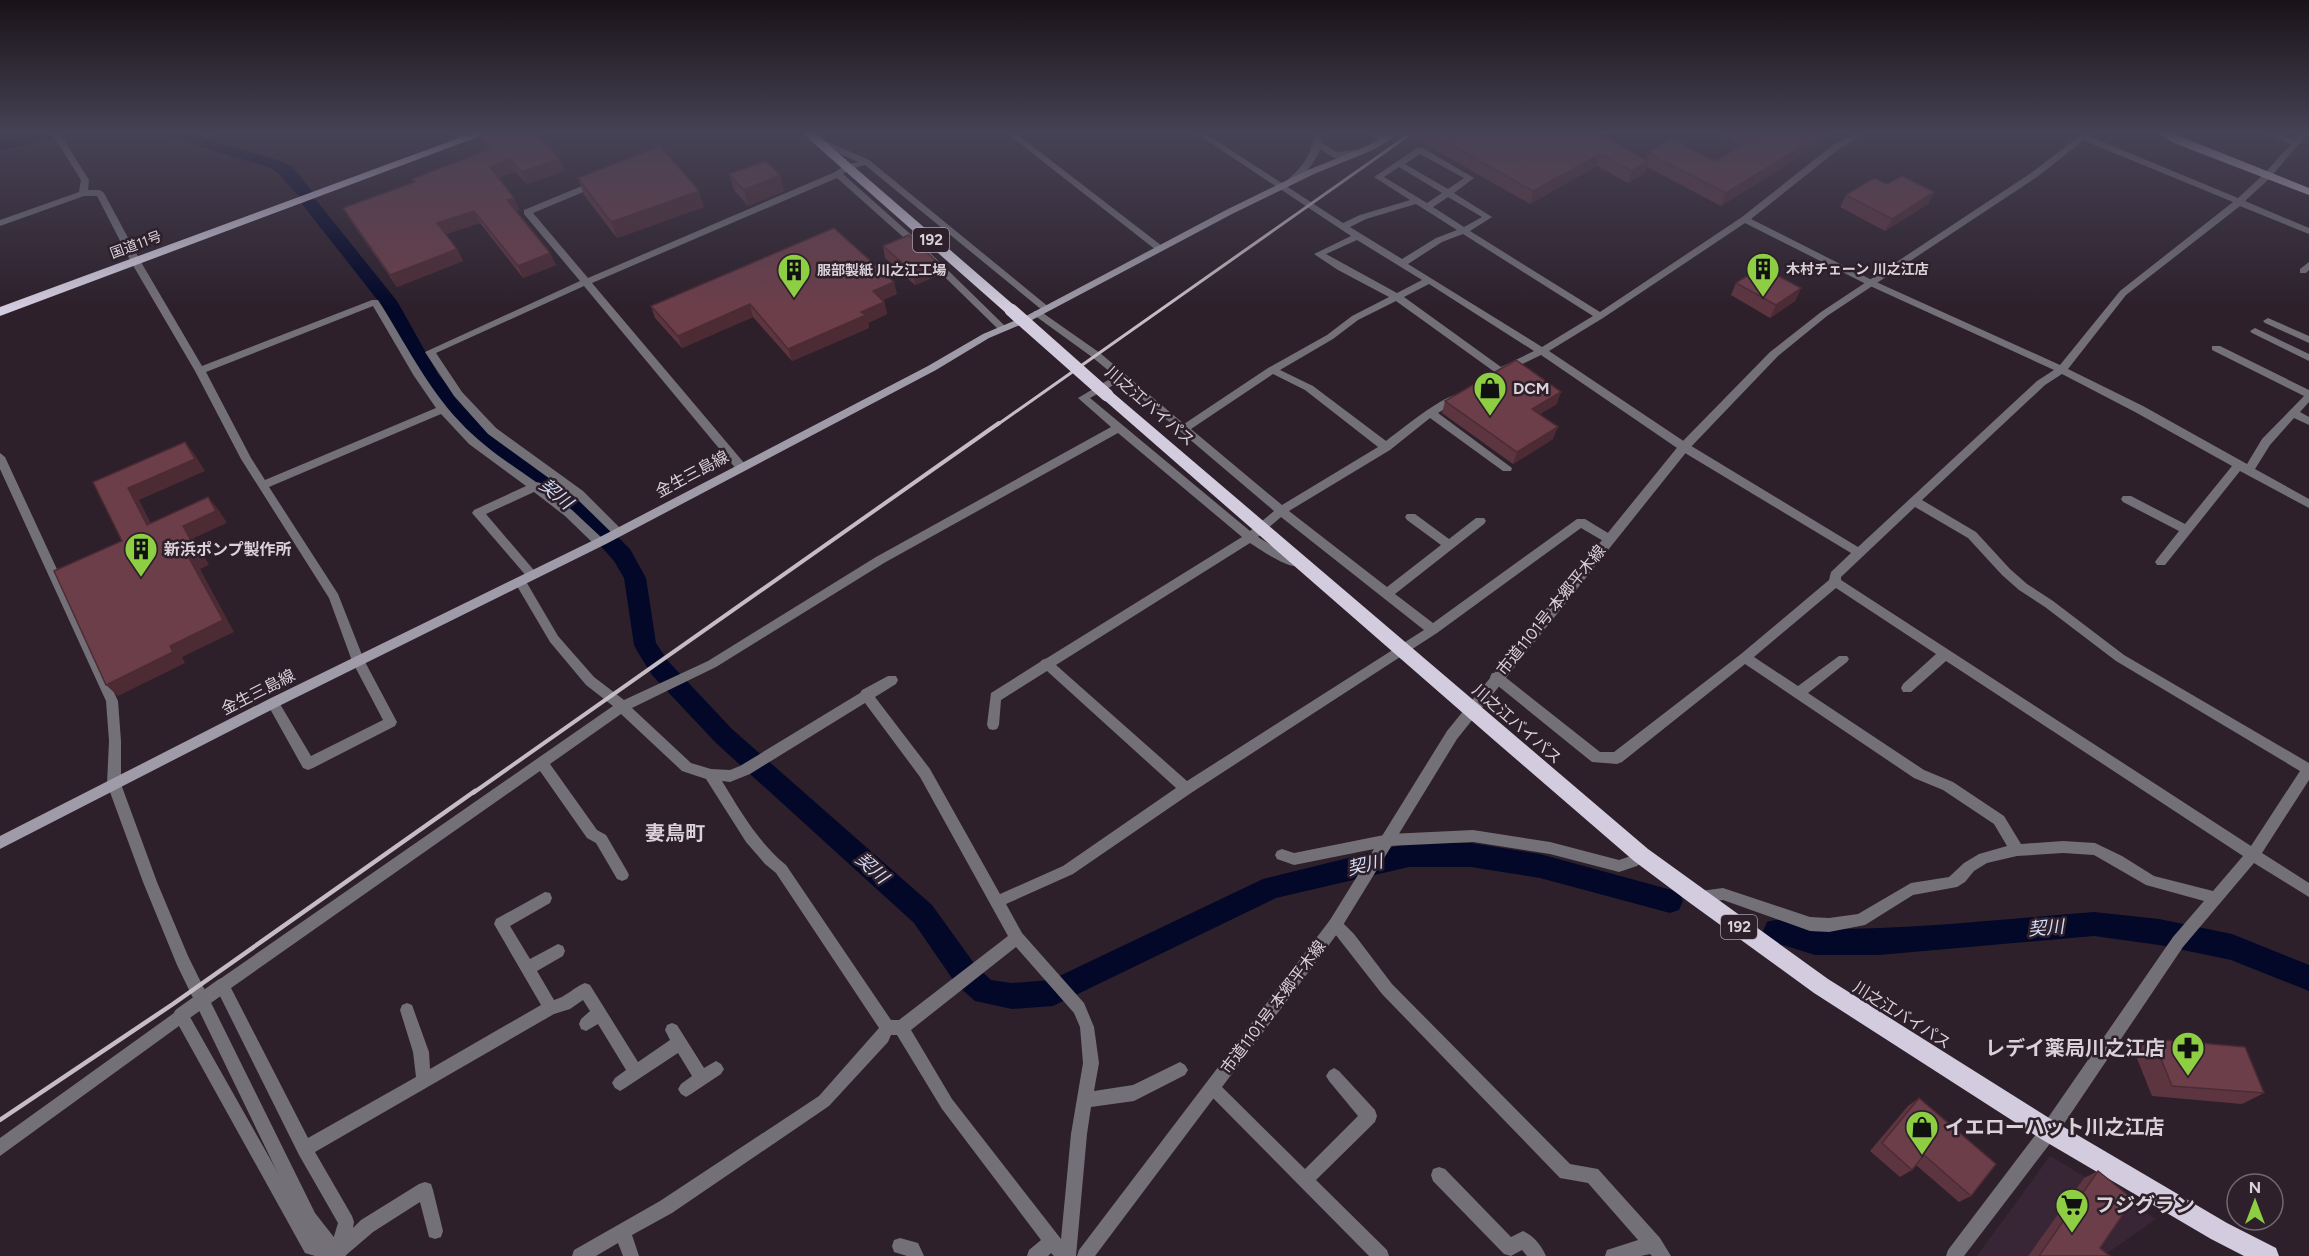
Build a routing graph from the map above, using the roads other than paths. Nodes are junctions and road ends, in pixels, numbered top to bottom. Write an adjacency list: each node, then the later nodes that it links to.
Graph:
1 (319, 191): 29 (highway, 国道11号)
2 (579, 191): 32 (street)
3 (798, 191): 32 (street)
4 (863, 191): 39 (street)
5 (867, 191): 73 (highway, 川之江バイパス / 192, bridge)
6 (900, 191): 35 (street)
7 (1085, 191): 28 (street)
8 (1275, 191): 28 (main road, 金生三島線)
9 (1291, 191): 24 (street)
10 (1400, 191): 19 (street)
11 (1444, 191): 18 (street)
12 (1452, 191): 18 (street)
13 (1781, 191): 22 (street)
14 (2010, 191): 33 (street, 市道1101号 本郷平木線)
15 (2213, 191): 20 (street)
16 (2251, 191): 20 (street)
17 (83, 193): 23 (street); 29 (street)
18 (1448, 193): 21 (street); 25 (street)
19 (1416, 201): 21 (street); 24 (street)
20 (2239, 202): 26 (street); 46 (street)
21 (1426, 207): 25 (street)
22 (1745, 219): 33 (street); 37 (street)
23 (0, 223)
24 (1343, 227): 27 (street)
25 (1464, 231): 30 (street); 37 (street)
26 (2309, 231)
27 (1357, 236): 30 (street); 34 (street)
28 (1159, 248): 35 (main road, 金生三島線)
29 (136, 262): 36 (highway, 国道11号); 47 (street)
30 (1401, 264): 31 (street)
31 (1428, 281): 34 (street); 43 (street)
32 (586, 282): 60 (street); 72 (street)
33 (1871, 283): 46 (street); 58 (street, 市道1101号 本郷平木線)
34 (1397, 297): 43 (street); 45 (street)
35 (1041, 310): 39 (main road, 金生三島線); 48 (street)
36 (0, 312)
37 (1600, 316): 43 (street)
38 (2268, 321): 41 (street)
39 (1002, 328): 60 (main road, 金生三島線)
40 (2255, 331): 44 (street)
41 (2309, 340)
42 (2216, 348): 50 (street)
43 (1542, 351): 58 (street)
44 (2309, 358)
45 (1272, 370): 56 (street); 57 (street)
46 (2062, 370): 62 (street); 66 (street)
47 (200, 371): 51 (street); 63 (street)
48 (1121, 377): 55 (street); 56 (street)
49 (1470, 389): 53 (street)
50 (2309, 395): 52 (street)
51 (442, 410): 63 (street); 64 (street)
52 (2293, 412): 54 (street); 62 (street)
53 (1430, 413): 57 (street); 61 (street)
54 (2309, 421)
55 (1120, 427): 73 (street); 96 (street)
56 (1184, 429): 68 (street)
57 (1386, 447): 68 (street)
58 (1684, 447): 74 (street, 市道1101号 本郷平木線); 77 (street)
59 (0, 457): 102 (street)
60 (741, 467): 72 (main road, 金生三島線)
61 (1507, 468)
62 (2243, 469): 67 (street); 71 (street)
63 (263, 485): 88 (street)
64 (537, 486): 75 (street); 79 (street)
65 (2127, 499): 71 (street)
66 (1916, 502): 77 (street); 100 (street)
67 (2309, 504)
68 (1281, 511): 73 (street); 82 (street)
69 (1411, 517): 76 (street)
70 (1480, 521): 76 (street)
71 (2187, 530): 78 (street)
72 (616, 533): 75 (main road, 金生三島線)
73 (1255, 533): 84 (highway, 川之江バイパス / 192); 89 (street)
74 (1609, 539): 83 (street); 90 (street, 市道1101号 本郷平木線)
75 (600, 542): 79 (main road, 金生三島線)
76 (1448, 544): 82 (street)
77 (1860, 554): 81 (street)
78 (2161, 562)
79 (532, 575): 80 (main road, 金生三島線)
80 (520, 581): 88 (main road, 金生三島線); 96 (street)
81 (1835, 582): 85 (street); 86 (street)
82 (1386, 594): 83 (street)
83 (1433, 630): 84 (street)
84 (1402, 650): 97 (highway, 川之江バイパス / 192); 103 (street)
85 (1945, 654): 92 (street); 107 (street)
86 (1745, 657): 90 (street); 93 (street)
87 (1844, 659): 93 (street)
88 (358, 661): 95 (main road, 金生三島線); 95 (street)
89 (1046, 663): 98 (street); 103 (street)
90 (1496, 677): 97 (street, 市道1101号 本郷平木線)
91 (892, 680): 94 (street)
92 (1906, 688)
93 (1798, 693): 106 (street)
94 (866, 694): 101 (street); 115 (street)
95 (273, 703): 102 (main road, 金生三島線)
96 (621, 707): 99 (street); 101 (street)
97 (1471, 710): 104 (street, 市道1101号 本郷平木線); 109 (highway, 川之江バイパス / 192)
98 (993, 725)
99 (542, 763): 110 (street); 120 (street)
100 (2309, 770): 107 (street)
101 (711, 775): 126 (street)
102 (114, 784): 105 (main road, 金生三島線); 147 (street)
103 (1186, 789): 115 (street)
104 (1389, 840): 108 (street); 109 (street); 116 (street, 市道1101号 本郷平木線)
105 (0, 843)
106 (2017, 850): 112 (street); 114 (street)
107 (2253, 854): 111 (street); 114 (street)
108 (1282, 855)
109 (1641, 855): 112 (highway, 川之江バイパス / 192)
110 (622, 874)
111 (2309, 891)
112 (1697, 897): 137 (highway, 川之江バイパス / 192)
113 (545, 898): 119 (street)
114 (2215, 898): 137 (street)
115 (998, 901): 117 (street)
116 (1335, 925): 134 (street, 市道1101号 本郷平木線); 146 (street)
117 (1017, 938): 126 (street); 136 (street)
118 (558, 951): 119 (street)
119 (527, 969): 121 (street)
120 (222, 986): 124 (street, bridge); 139 (street)
121 (551, 1008): 123 (street); 132 (street)
122 (407, 1010): 132 (street)
123 (599, 1013): 125 (street); 129 (street)
124 (181, 1015): 138 (street); 147 (street)
125 (586, 1024)
126 (894, 1028): 143 (street); 144 (street)
127 (716, 1069): 131 (street)
128 (1180, 1070): 136 (street)
129 (636, 1072): 131 (street); 133 (street)
130 (1334, 1076): 141 (street)
131 (702, 1078): 135 (street)
132 (424, 1080): 139 (street)
133 (620, 1083)
134 (1213, 1088): 141 (street); 153 (street, 市道1101号 本郷平木線)
135 (686, 1089)
136 (1085, 1100): 152 (street)
137 (2049, 1131): 157 (street); 158 (highway, 川之江バイパス / 192)
138 (0, 1148)
139 (305, 1149): 147 (street)
140 (1439, 1175): 155 (street)
141 (1306, 1179): 154 (street)
142 (435, 1231): 147 (street)
143 (622, 1231): 148 (street); 149 (street)
144 (1052, 1242): 151 (street); 152 (street)
145 (900, 1246): 150 (street)
146 (1659, 1250): 156 (street)
147 (337, 1254)
148 (580, 1256)
149 (631, 1256)
150 (916, 1256)
151 (1035, 1256)
152 (1066, 1256)
153 (1085, 1256)
154 (1382, 1256)
155 (1538, 1256)
156 (1614, 1256)
157 (1954, 1256)
158 (2268, 1256)

